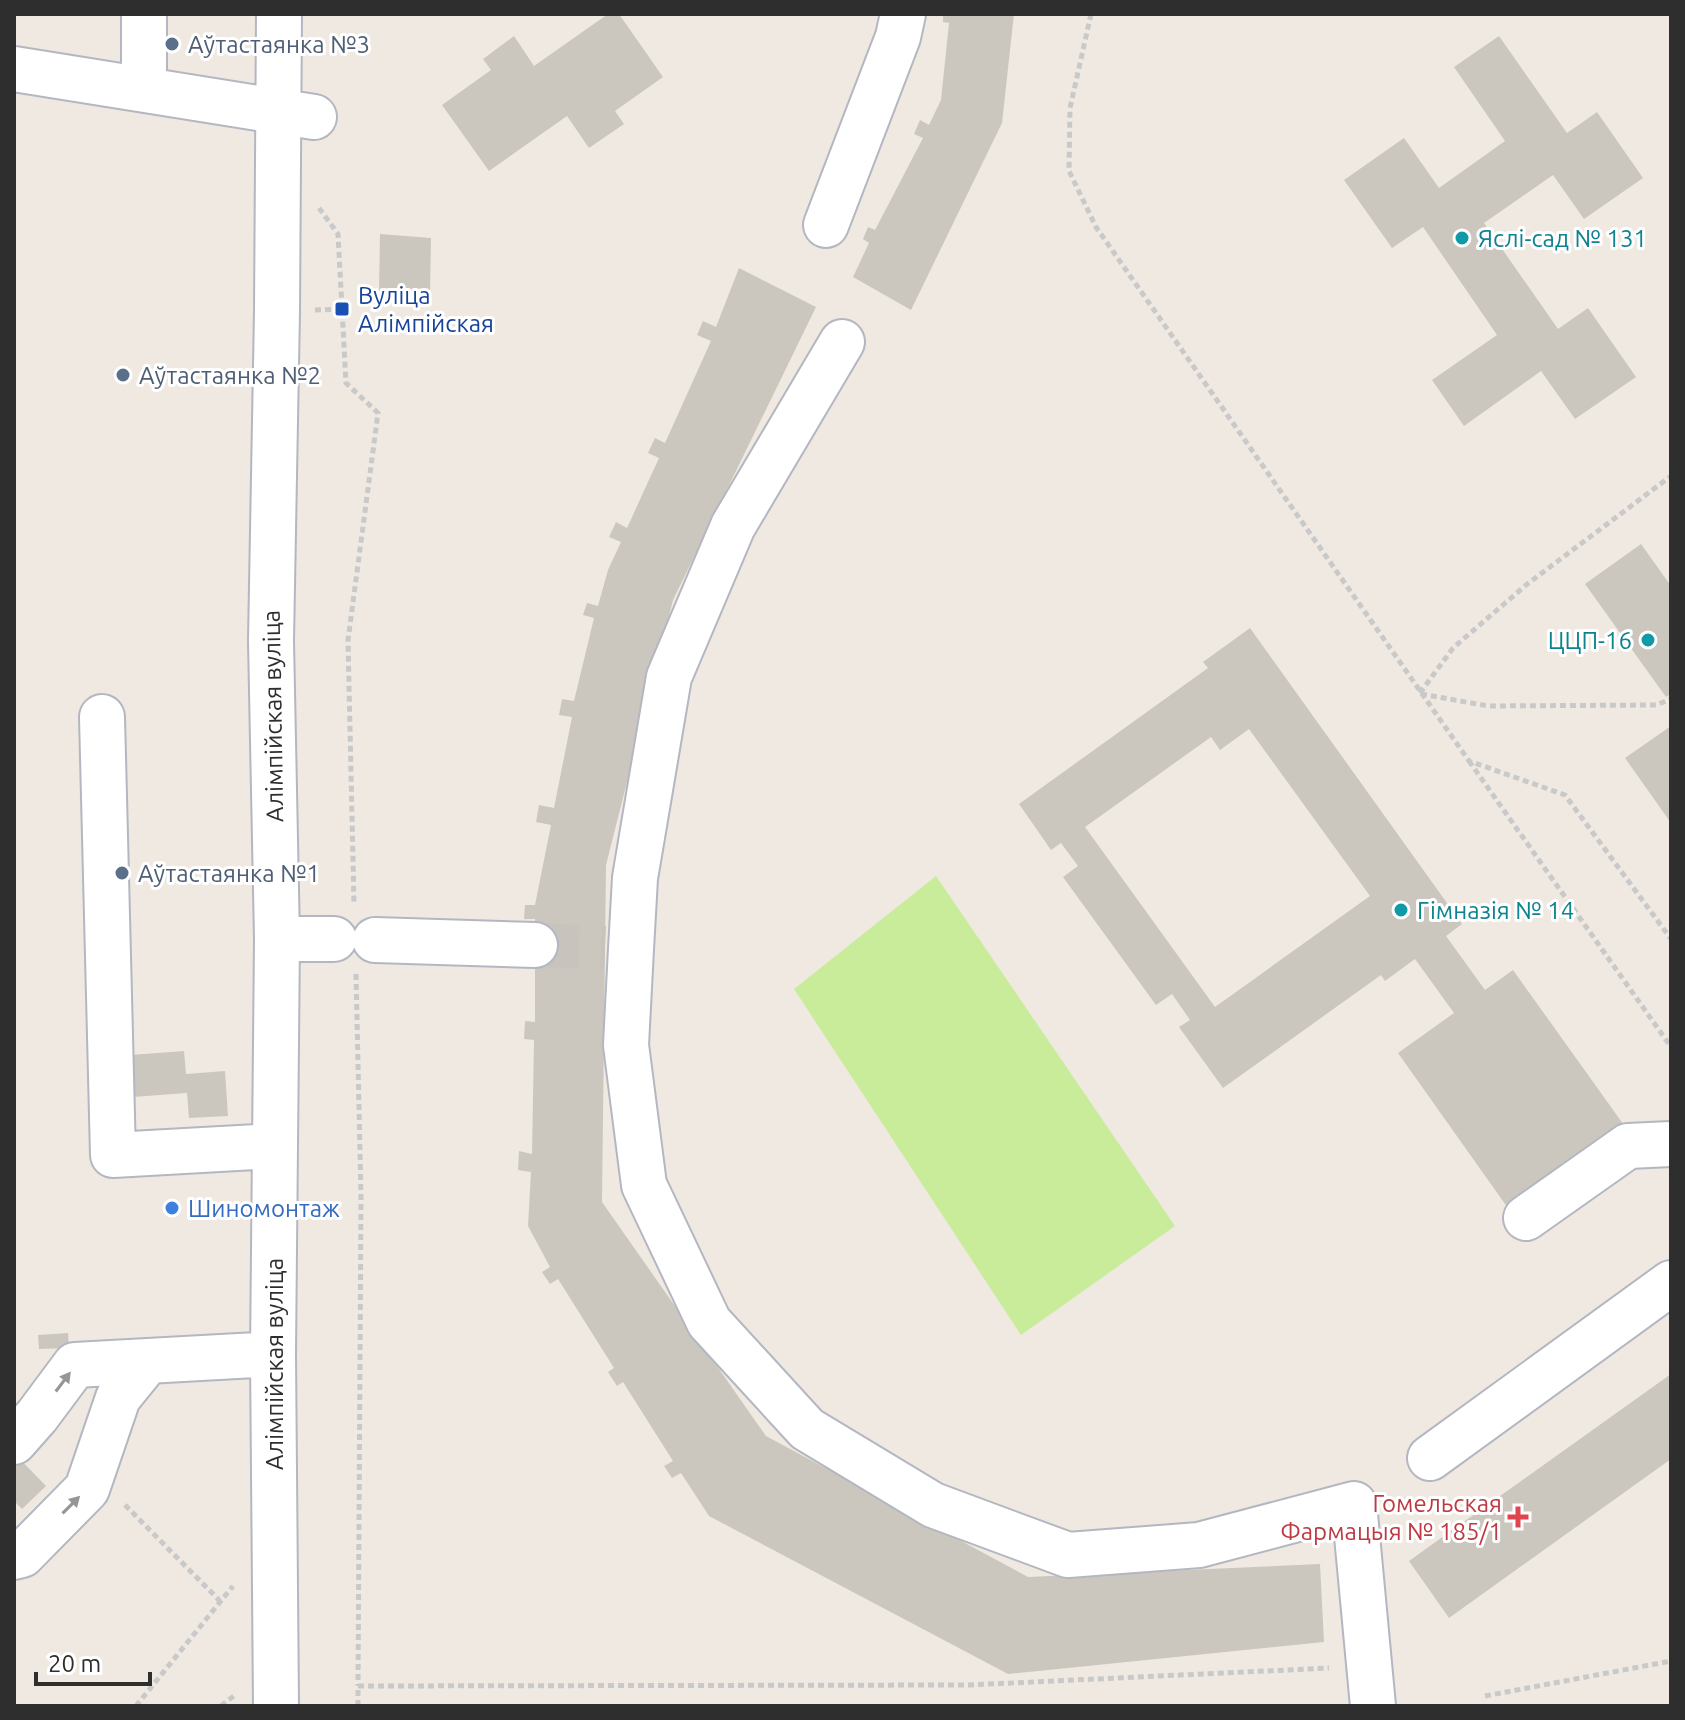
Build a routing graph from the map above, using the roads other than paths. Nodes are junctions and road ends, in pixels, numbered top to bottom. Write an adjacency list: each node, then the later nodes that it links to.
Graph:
1 (144, 14): 5 (street)
2 (279, 14): 6 (street, Алімпійская вуліца)
3 (903, 14): 7 (street)
4 (14, 69): 5 (street)
5 (144, 88): 6 (street)
6 (296, 114): 10 (street, Алімпійская вуліца)
7 (826, 225)
8 (842, 342): 21 (street)
9 (102, 717): 13 (street)
10 (277, 939): 11 (street); 13 (street, Алімпійская вуліца)
11 (535, 945)
12 (1671, 1144): 14 (street)
13 (275, 1146): 16 (street, Алімпійская вуліца)
14 (1526, 1218)
15 (1671, 1283): 19 (street)
16 (273, 1354): 17 (street); 22 (street, Алімпійская вуліца)
17 (148, 1361): 18 (street, one-way to 17); 20 (street, one-way to 17)
18 (14, 1442)
19 (1430, 1458)
20 (14, 1557)
21 (1371, 1686)
22 (276, 1706)

